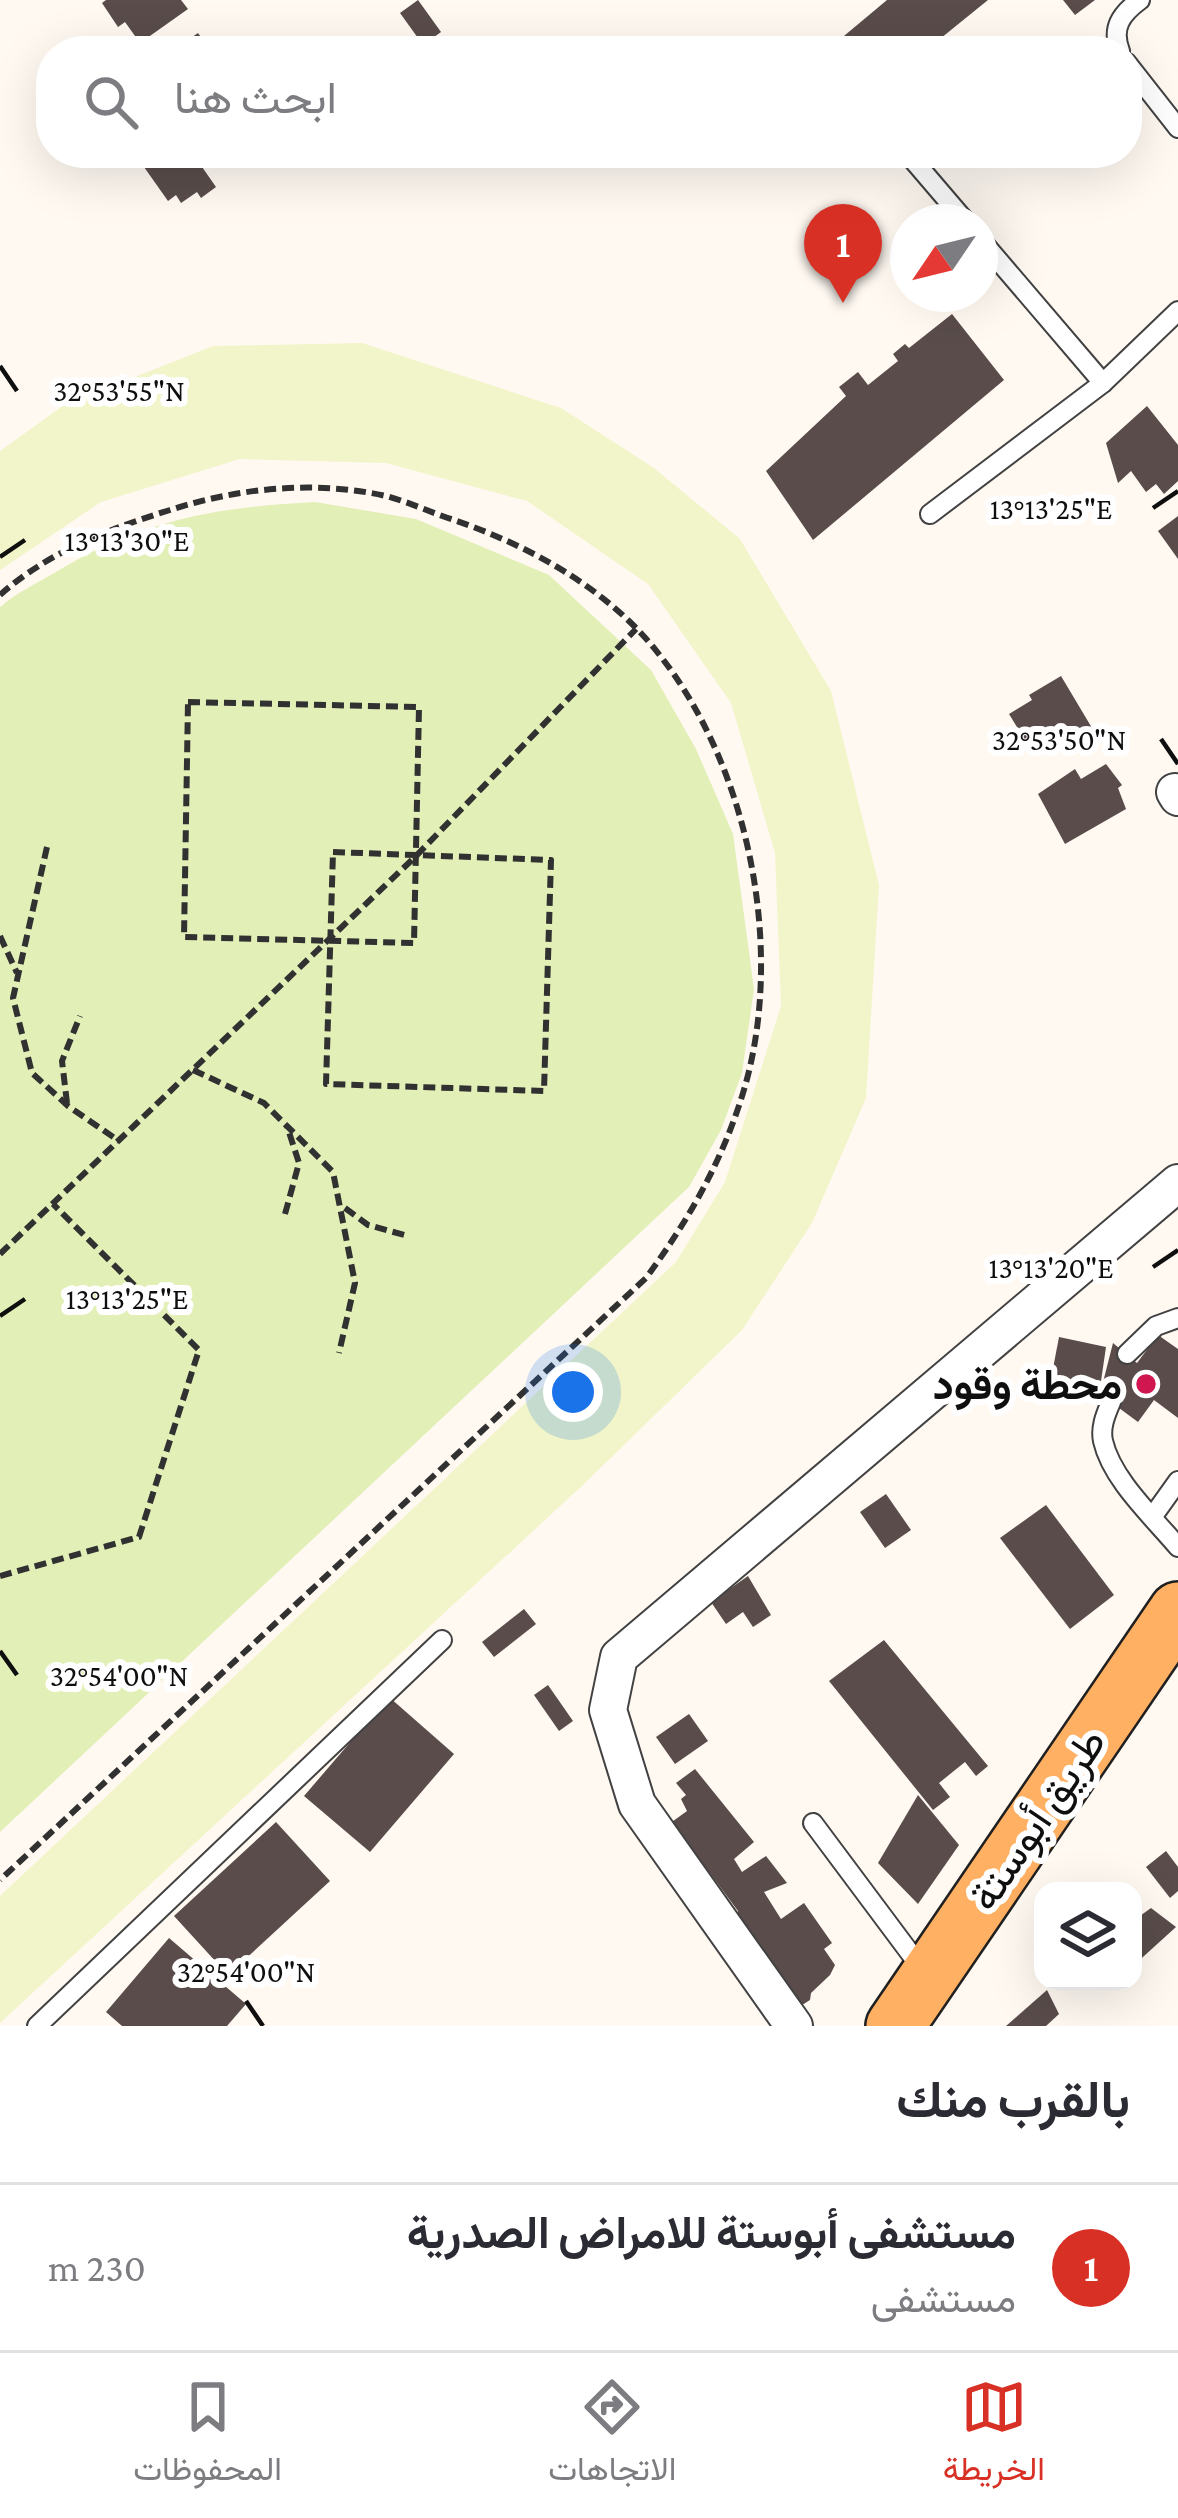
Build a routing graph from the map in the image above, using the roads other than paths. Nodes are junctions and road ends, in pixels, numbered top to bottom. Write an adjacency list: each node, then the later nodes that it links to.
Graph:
1 (1140, 0): 2 (lane)
2 (1117, 36)
3 (1142, 82): 4 (lane)
4 (1178, 128)
5 (920, 168): 6 (lane)
6 (951, 204)
7 (998, 259): 9 (lane)
8 (1178, 311): 9 (lane)
9 (1103, 383): 10 (lane)
10 (929, 514)
11 (1178, 1183): 25 (street)
12 (1178, 1318): 13 (lane)
13 (1127, 1354)
14 (1111, 1402): 16 (lane)
15 (1178, 1480): 16 (lane)
16 (1153, 1516): 17 (lane)
17 (1178, 1546)
18 (1178, 1611): 21 (main road, طريق أبوستة)
19 (442, 1640): 24 (lane)
20 (1178, 1660): 21 (main road)
21 (1126, 1714): 23 (main road)
22 (813, 1822): 23 (lane)
23 (933, 2002): 26 (main road)
24 (37, 2026)
25 (794, 2026)
26 (895, 2026)

